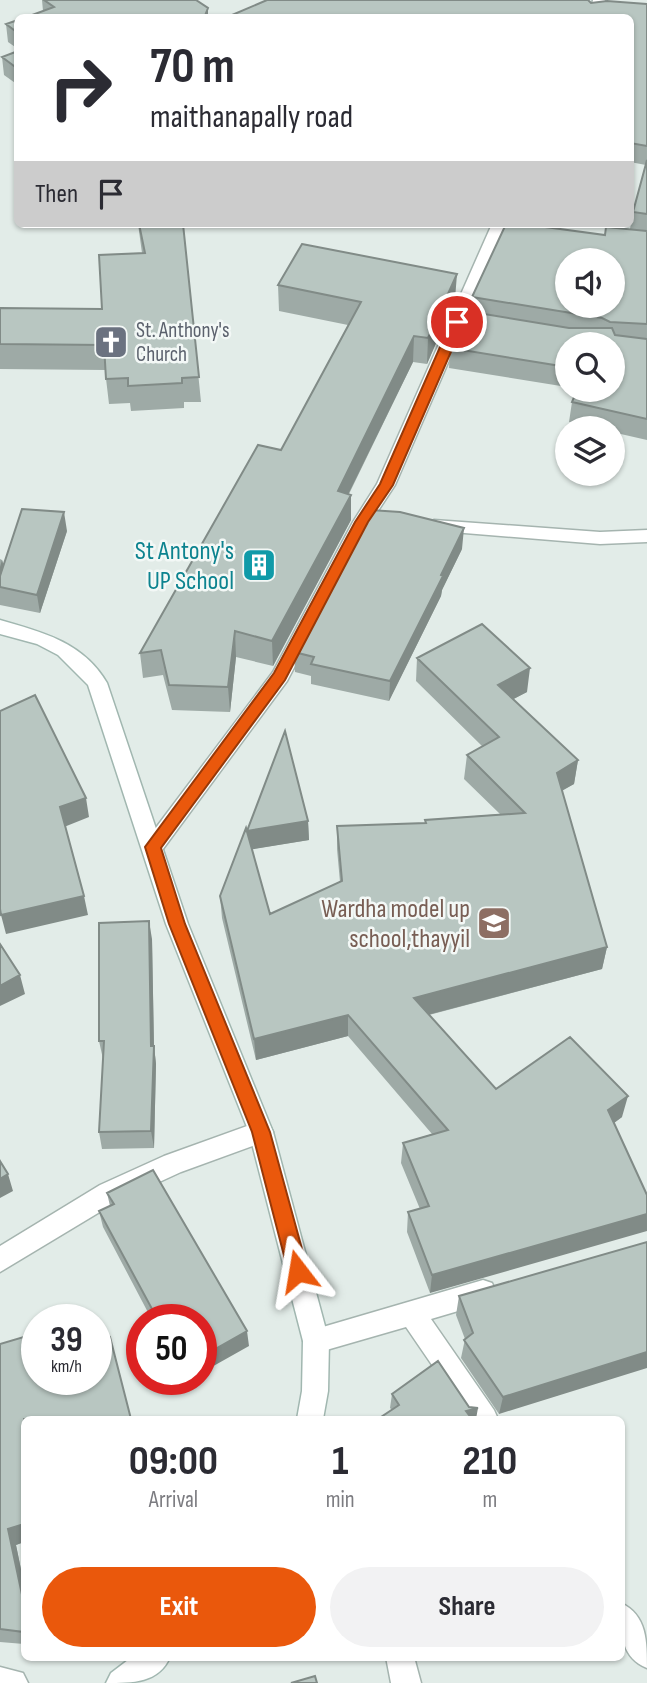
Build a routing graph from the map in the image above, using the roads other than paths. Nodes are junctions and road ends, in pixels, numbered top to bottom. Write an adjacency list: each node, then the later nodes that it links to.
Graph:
1 (503, 228): 2 (street)
2 (362, 522): 3 (street); 7 (street)
3 (388, 523)
4 (414, 525): 5 (street)
5 (647, 536)
6 (0, 627): 7 (street)
7 (153, 847): 8 (street)
8 (261, 1132): 9 (street); 12 (street)
9 (0, 1260)
10 (503, 1286): 11 (street)
11 (411, 1312): 12 (street); 14 (street)
12 (316, 1341): 13 (street)
13 (311, 1416)
14 (483, 1416)
15 (625, 1623): 16 (street)
16 (647, 1654)
17 (151, 1661): 21 (street)
18 (401, 1661): 22 (street)
19 (0, 1682): 20 (street)
20 (13, 1683)
21 (121, 1683)
22 (406, 1683)

